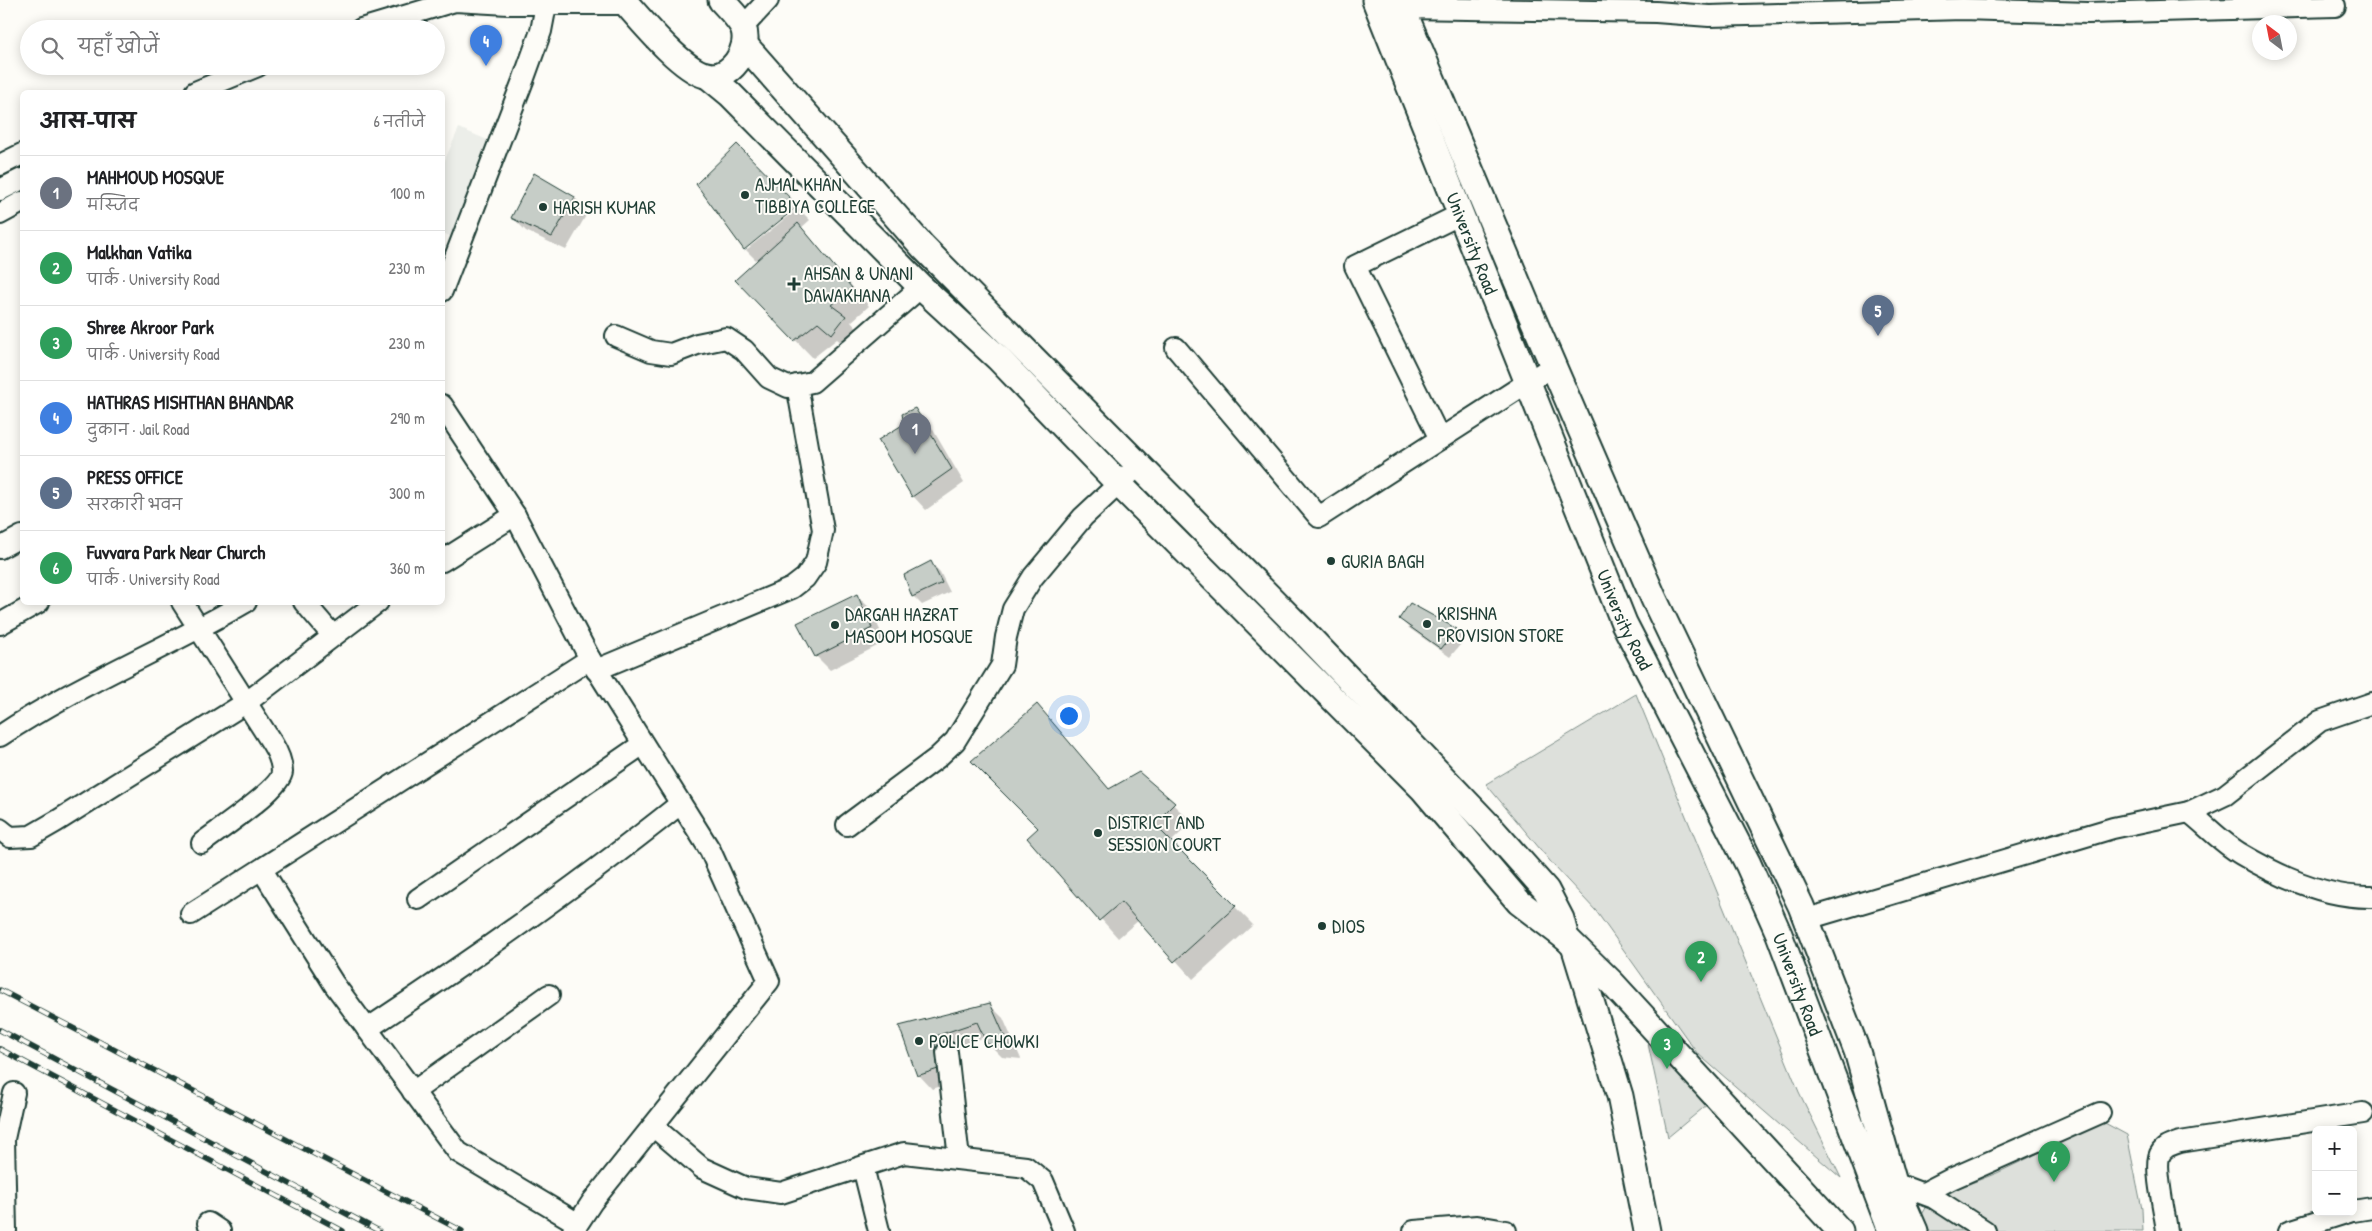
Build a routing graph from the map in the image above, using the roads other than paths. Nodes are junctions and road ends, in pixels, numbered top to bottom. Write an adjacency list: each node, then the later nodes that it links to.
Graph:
1 (721, 0): 10 (main road)
2 (768, 0): 10 (street)
3 (1375, 0): 20 (main road, University Road)
4 (455, 1): 7 (street); 9 (street)
5 (624, 2): 7 (street); 12 (main road)
6 (1401, 4): 8 (street); 25 (main road, University Road)
7 (546, 5): 21 (street)
8 (2335, 6)
9 (392, 20)
10 (744, 36): 12 (main road); 30 (main road)
11 (236, 75): 13 (street)
12 (707, 75): 22 (main road)
13 (200, 90)
14 (20, 155): 15 (street)
15 (0, 165)
16 (20, 180): 17 (street)
17 (0, 190)
18 (20, 203): 19 (street)
19 (0, 214)
20 (1459, 215): 26 (main road, University Road); 29 (street)
21 (445, 283)
22 (921, 288): 27 (street); 31 (main road)
23 (616, 336): 27 (street)
24 (1176, 348): 29 (street)
25 (1553, 366): 26 (street); 58 (main road, University Road)
26 (1526, 382): 29 (street); 84 (main road, University Road)
27 (797, 385): 44 (street)
28 (445, 409): 32 (street)
29 (1440, 439)
30 (1139, 465): 31 (street); 59 (main road)
31 (1119, 484): 51 (street); 59 (main road)
32 (516, 515): 35 (street); 44 (street)
33 (20, 537): 34 (street)
34 (0, 548)
35 (445, 559)
36 (34, 605): 41 (street)
37 (184, 605): 42 (street)
38 (241, 605): 42 (street)
39 (306, 605): 43 (street)
40 (374, 605): 43 (street)
41 (0, 624)
42 (198, 630): 45 (street); 47 (street)
43 (332, 636): 45 (street)
44 (593, 664): 48 (street); 54 (street)
45 (247, 702): 52 (street); 53 (street)
46 (2372, 703): 50 (street)
47 (0, 736)
48 (643, 744): 49 (street); 56 (street)
49 (680, 804): 61 (street); 67 (street)
50 (2190, 812): 55 (street); 58 (street)
51 (846, 825)
52 (0, 829)
53 (202, 842)
54 (262, 870): 57 (street); 61 (street)
55 (2372, 897)
56 (418, 899)
57 (191, 914)
58 (1806, 919): 71 (main road, University Road)
59 (1570, 944): 82 (main road); 83 (main road)
60 (549, 995): 63 (street)
61 (367, 1028): 63 (street)
62 (947, 1052): 68 (street)
63 (413, 1092): 76 (street)
64 (14, 1093): 70 (street)
65 (2100, 1113): 72 (street)
66 (2363, 1113): 87 (street)
67 (654, 1127): 69 (street); 76 (street)
68 (959, 1159): 69 (street); 79 (street)
69 (864, 1167): 78 (street)
70 (2, 1181): 77 (street)
71 (1894, 1183): 72 (street); 85 (main road, University Road)
72 (1924, 1193): 86 (street)
73 (2372, 1208): 74 (street)
74 (2357, 1210)
75 (2336, 1216): 88 (street)
76 (575, 1227)
77 (6, 1231)
78 (879, 1231)
79 (1064, 1231)
80 (1414, 1231): 81 (street)
81 (1506, 1231)
82 (1647, 1231)
83 (1840, 1231)
84 (1892, 1231)
85 (1915, 1231)
86 (1985, 1231)
87 (2167, 1231)
88 (2289, 1231)

